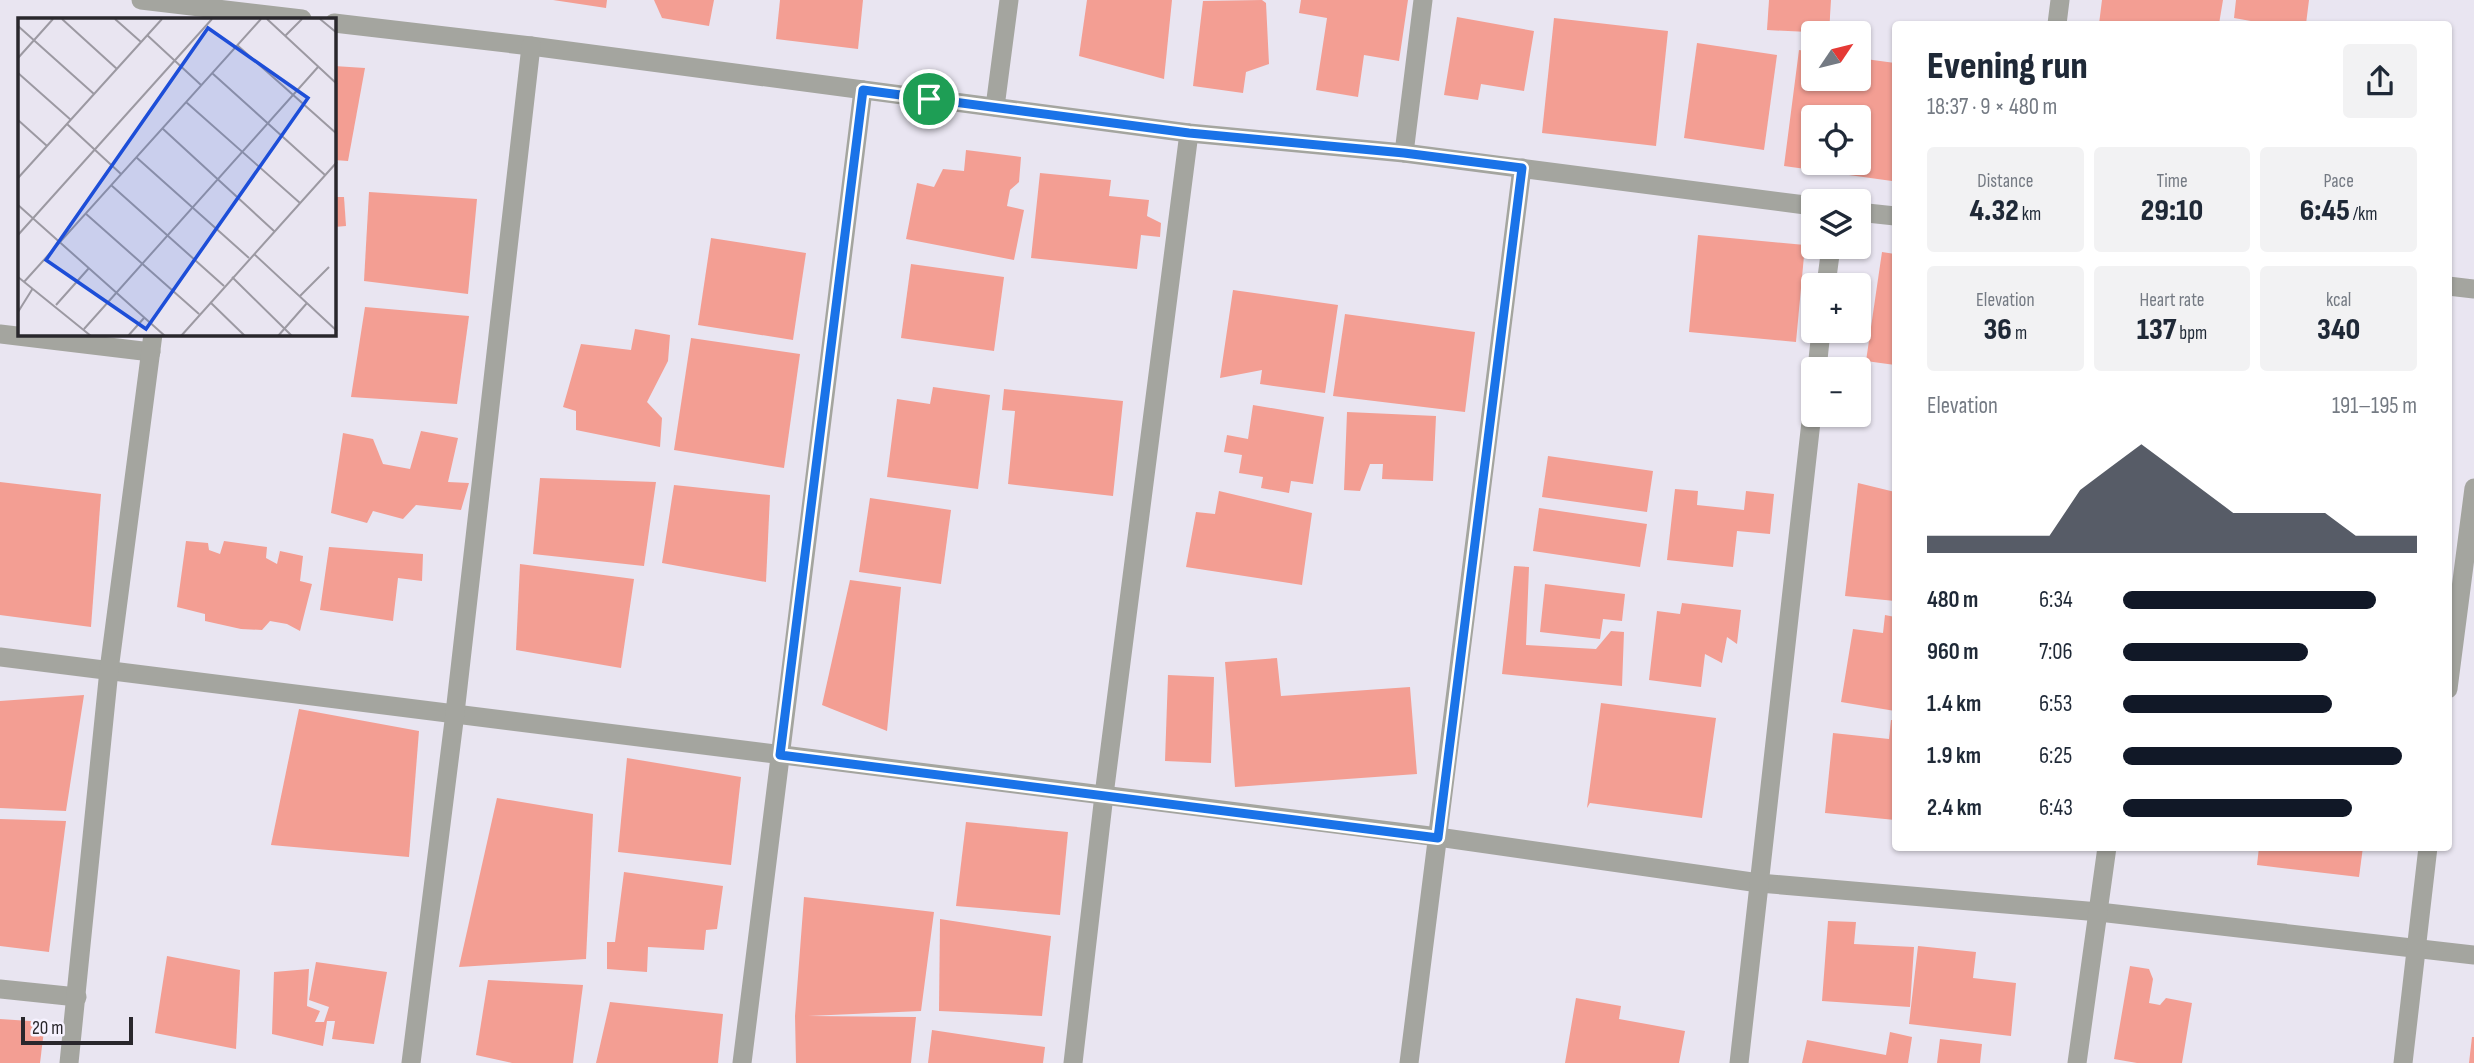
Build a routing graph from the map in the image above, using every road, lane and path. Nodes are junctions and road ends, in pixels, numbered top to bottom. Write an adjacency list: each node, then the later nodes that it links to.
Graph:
1 (141, 0): 5 (street)
2 (1009, 0): 11 (street)
3 (1423, 0): 13 (street)
4 (2060, 0): 7 (street)
5 (191, 8): 6 (street)
6 (292, 18)
7 (2057, 21)
8 (336, 23): 9 (street)
9 (531, 46): 10 (street); 29 (street)
10 (863, 90): 11 (street); 30 (street)
11 (995, 107): 12 (street)
12 (1189, 133): 13 (street); 31 (street)
13 (1404, 153): 14 (street)
14 (1522, 168): 15 (street); 32 (street)
15 (1801, 204)
16 (1871, 213): 17 (street)
17 (1892, 216)
18 (2452, 286): 19 (street)
19 (2474, 289)
20 (0, 334): 21 (street)
21 (18, 335)
22 (34, 336): 23 (street)
23 (152, 343): 28 (street)
24 (1810, 427): 35 (street)
25 (2474, 488): 27 (street)
26 (0, 657): 28 (street)
27 (2452, 658)
28 (109, 670): 29 (street); 40 (street)
29 (455, 713): 30 (street); 42 (street)
30 (780, 755): 31 (street); 43 (street)
31 (1104, 795): 32 (street); 44 (street)
32 (1438, 838): 35 (street); 45 (street)
33 (2107, 851): 36 (street)
34 (2427, 851): 37 (street)
35 (1759, 883): 36 (street); 46 (street)
36 (2099, 912): 37 (street); 47 (street)
37 (2415, 947): 38 (street); 48 (street)
38 (2474, 955)
39 (0, 989): 40 (street)
40 (77, 998): 41 (street)
41 (69, 1063)
42 (411, 1063)
43 (742, 1063)
44 (1073, 1063)
45 (1409, 1063)
46 (1739, 1063)
47 (2077, 1063)
48 (2403, 1063)

